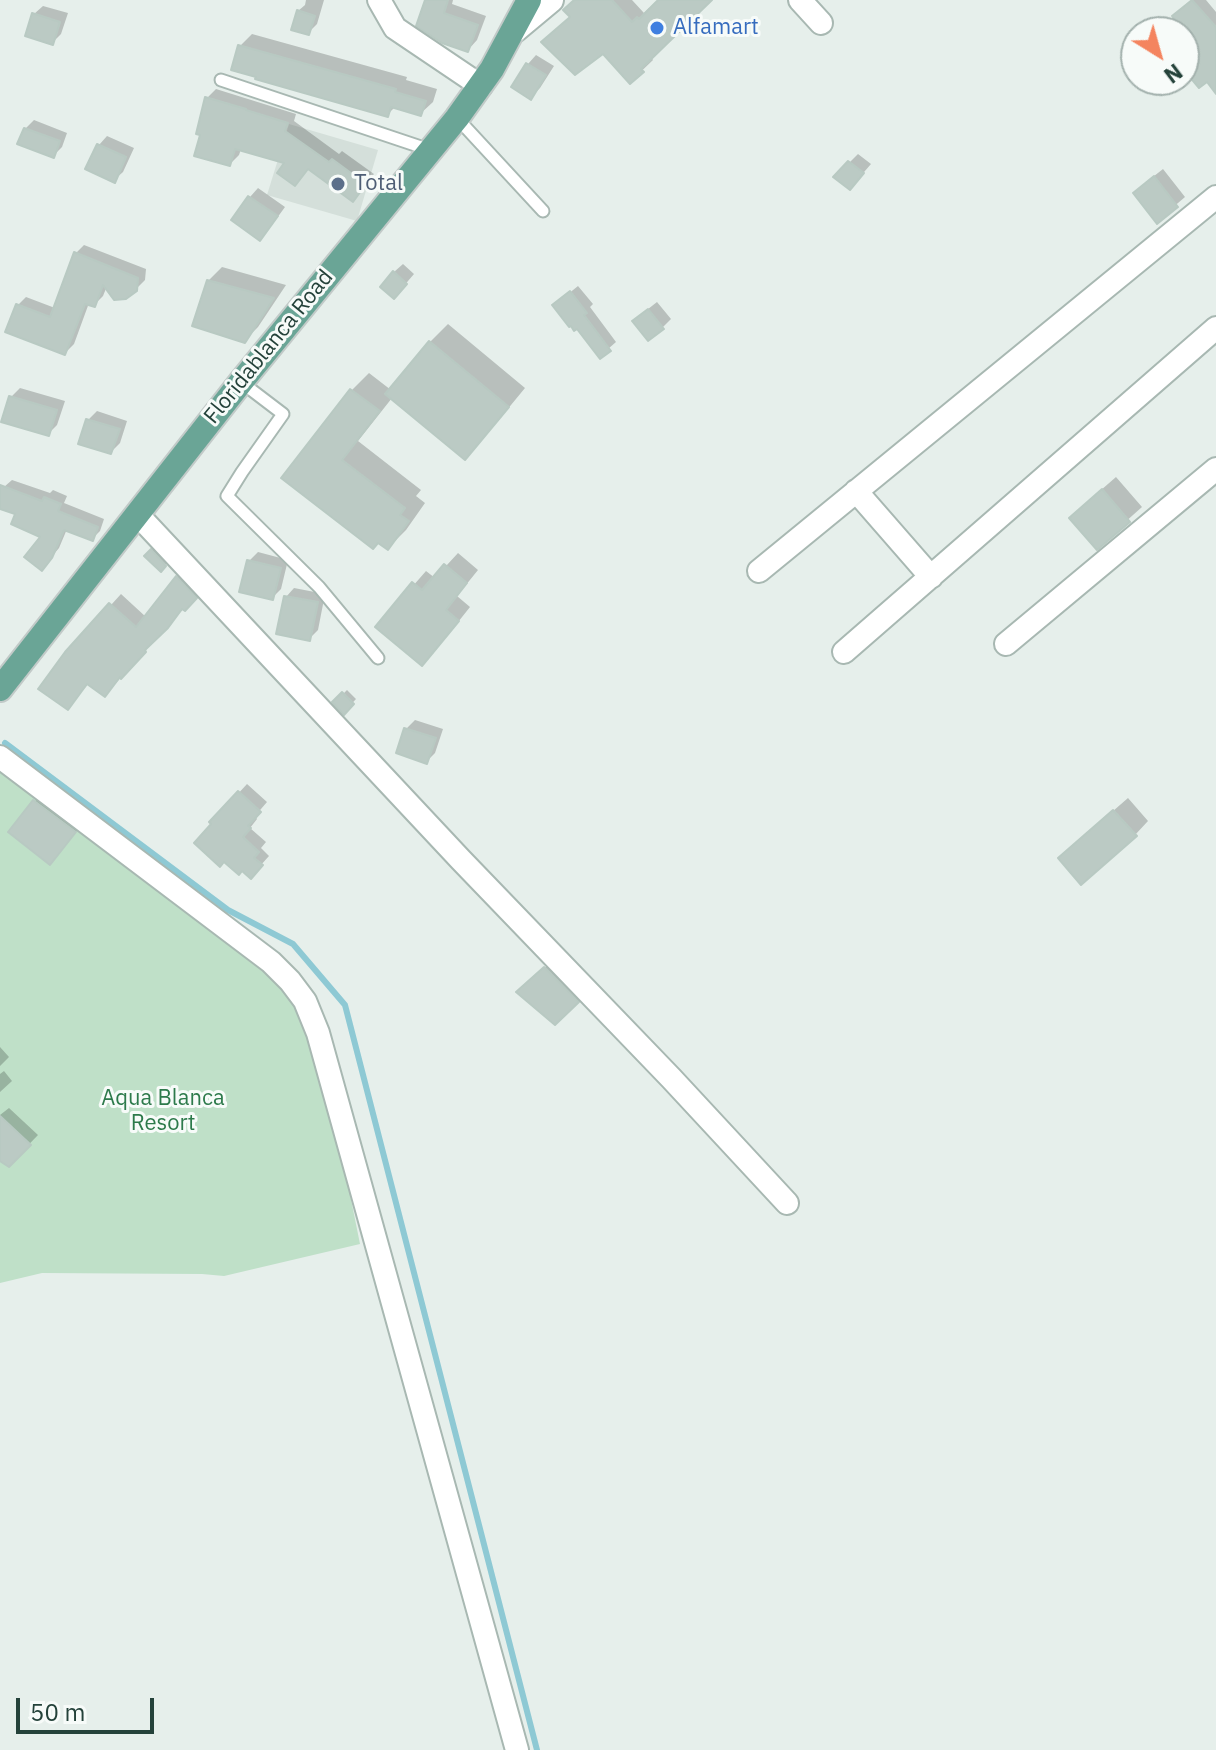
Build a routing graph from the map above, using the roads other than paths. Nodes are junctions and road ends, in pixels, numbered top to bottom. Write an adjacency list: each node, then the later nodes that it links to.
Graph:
1 (379, 0): 8 (street)
2 (529, 0): 6 (main road, Floridablanca Road)
3 (551, 0): 6 (street)
4 (800, 0): 5 (street)
5 (821, 23)
6 (515, 30): 8 (main road, Floridablanca Road)
7 (221, 80): 10 (lane)
8 (481, 86): 9 (main road, Floridablanca Road)
9 (457, 118): 10 (main road, Floridablanca Road); 12 (lane)
10 (431, 150): 14 (main road, Floridablanca Road)
11 (1216, 197): 16 (street)
12 (543, 211)
13 (1216, 328): 19 (street)
14 (241, 382): 17 (main road, Floridablanca Road); 22 (lane)
15 (1216, 469): 20 (street)
16 (856, 491): 18 (street); 19 (street)
17 (137, 514): 23 (main road, Floridablanca Road); 25 (street)
18 (759, 571)
19 (931, 577): 21 (street)
20 (1006, 644)
21 (844, 652)
22 (378, 658)
23 (0, 689)
24 (0, 757): 26 (street)
25 (787, 1203)
26 (517, 1750)

